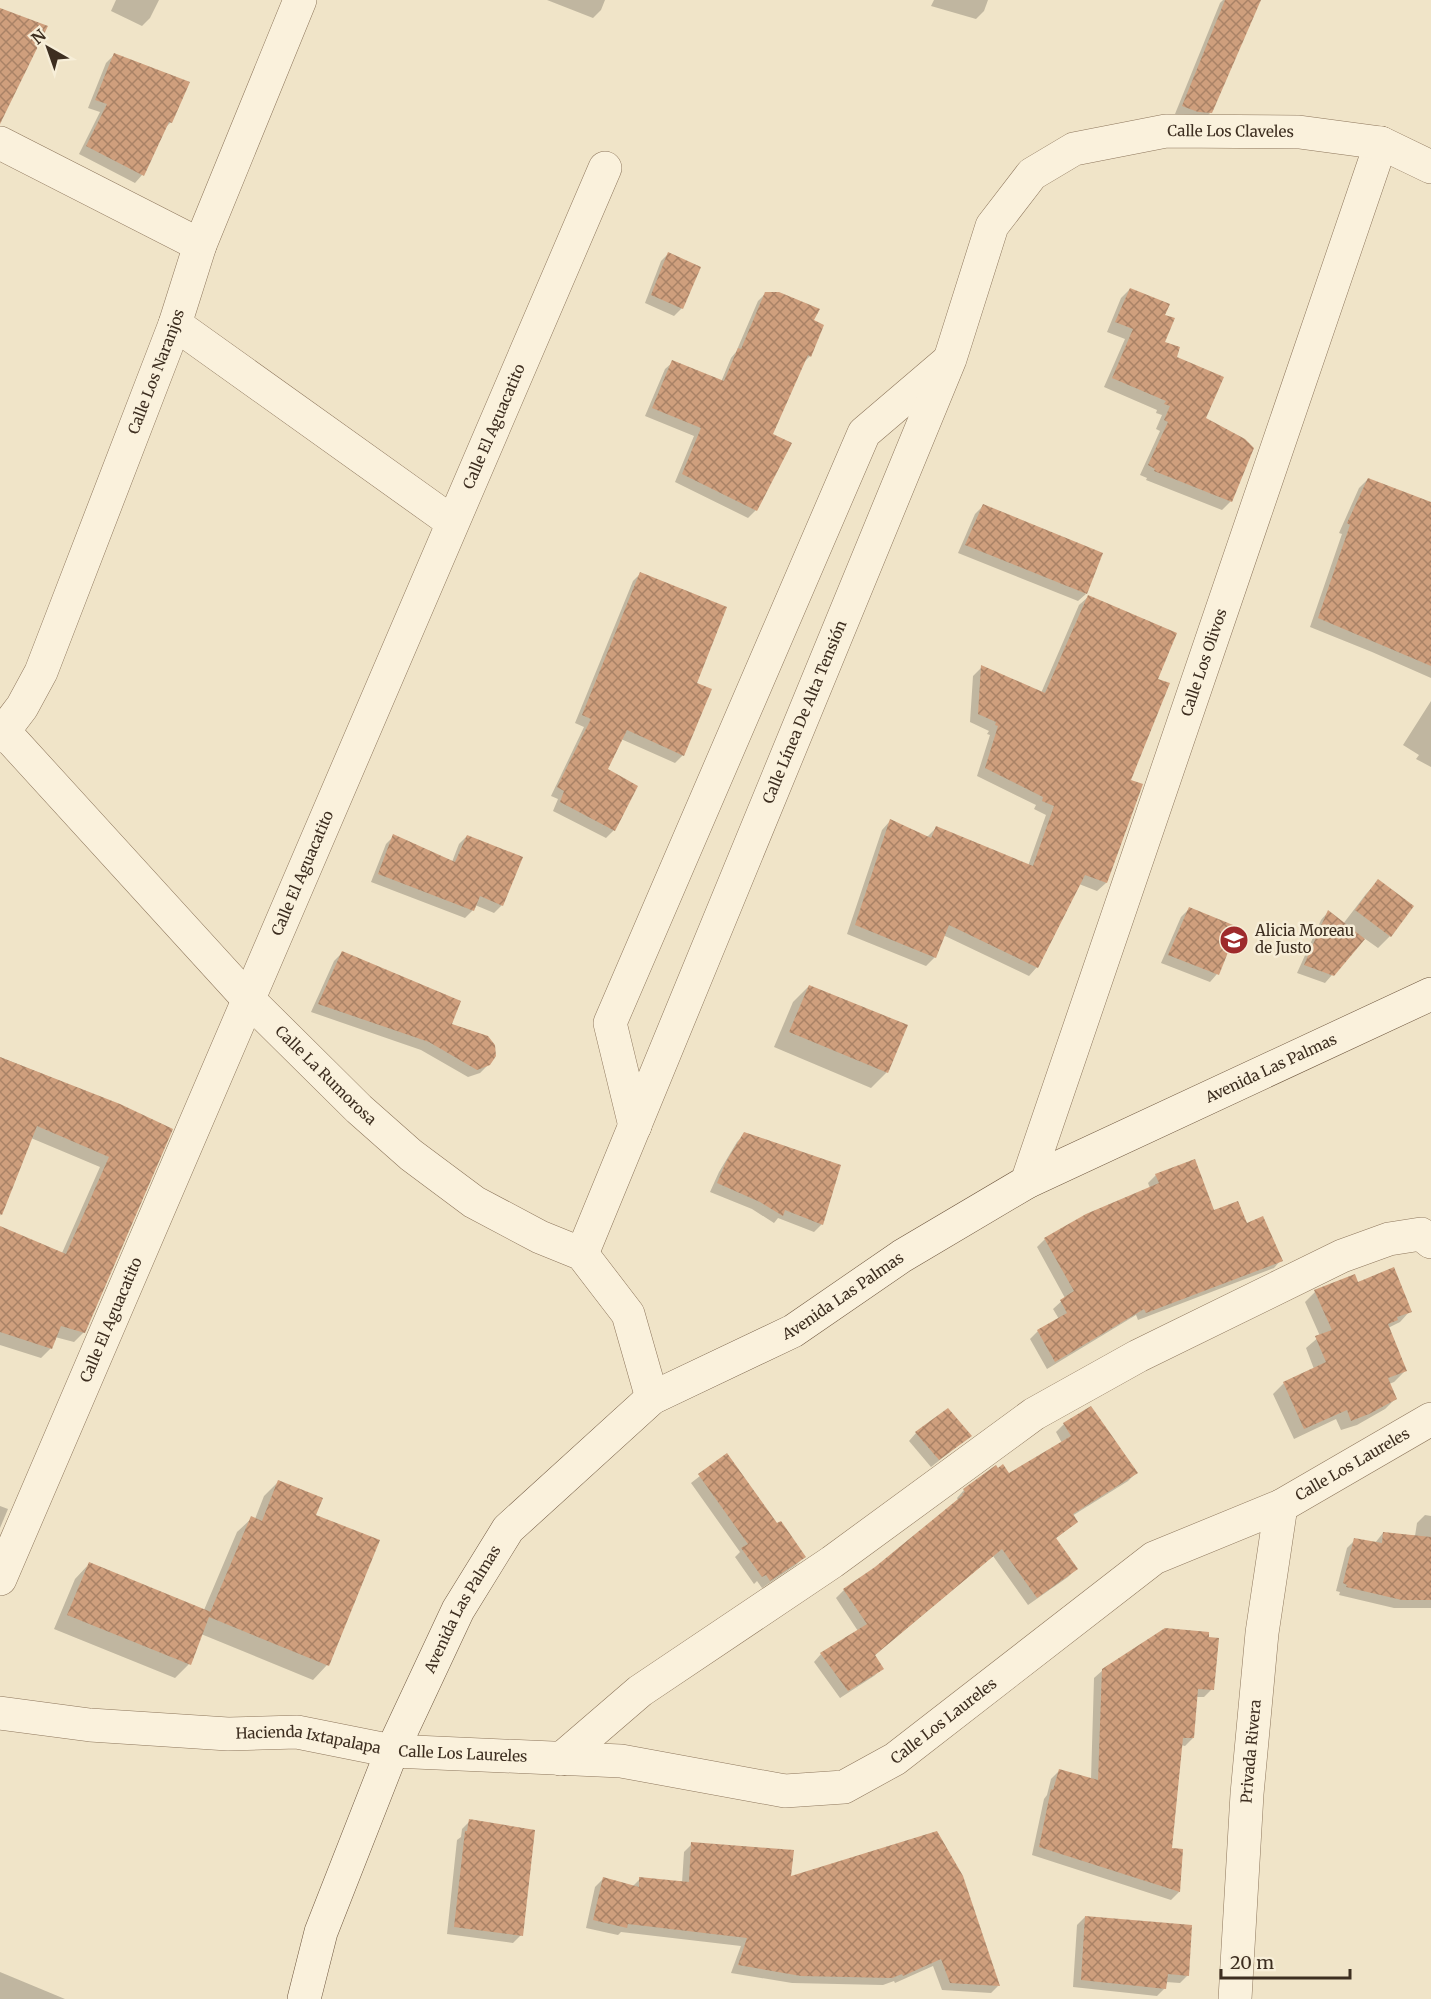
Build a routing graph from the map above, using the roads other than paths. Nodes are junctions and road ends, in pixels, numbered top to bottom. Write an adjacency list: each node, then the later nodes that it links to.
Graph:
1 (300, 0): 7 (street, Calle Los Naranjos)
2 (0, 143): 7 (street)
3 (1381, 143): 4 (street, Calle Los Claveles); 6 (street, Calle Los Claveles); 15 (street, Calle Los Olivos)
4 (1431, 167)
5 (605, 168): 10 (street, Calle El Aguacatito)
6 (1032, 174): 9 (street, Calle Línea De Alta Tensión)
7 (201, 244): 8 (street, Calle Los Naranjos)
8 (175, 324): 10 (street); 11 (street, Calle Los Naranjos)
9 (950, 359): 14 (street, Calle Línea De Alta Tensión); 14 (street)
10 (452, 522): 13 (street, Calle El Aguacatito)
11 (1, 732): 13 (street, Calle La Rumorosa)
12 (1431, 994): 15 (street, Avenida Las Palmas)
13 (248, 999): 17 (street, Calle La Rumorosa); 21 (street, Calle El Aguacatito)
14 (635, 1126): 17 (street, Calle Línea De Alta Tensión)
15 (1027, 1182): 18 (street, Avenida Las Palmas)
16 (1431, 1242): 24 (street)
17 (582, 1254): 18 (street)
18 (652, 1398): 23 (street, Avenida Las Palmas)
19 (1431, 1419): 20 (street, Calle Los Laureles)
20 (1281, 1506): 24 (street, Calle Los Laureles); 26 (street, Privada Rivera)
21 (0, 1579)
22 (0, 1713): 23 (street, Hacienda Ixtapalapa)
23 (392, 1751): 24 (street, Calle Los Laureles); 25 (street, Hacienda Ixtapalapa)
24 (561, 1759)
25 (304, 1999)
26 (1235, 1999)

